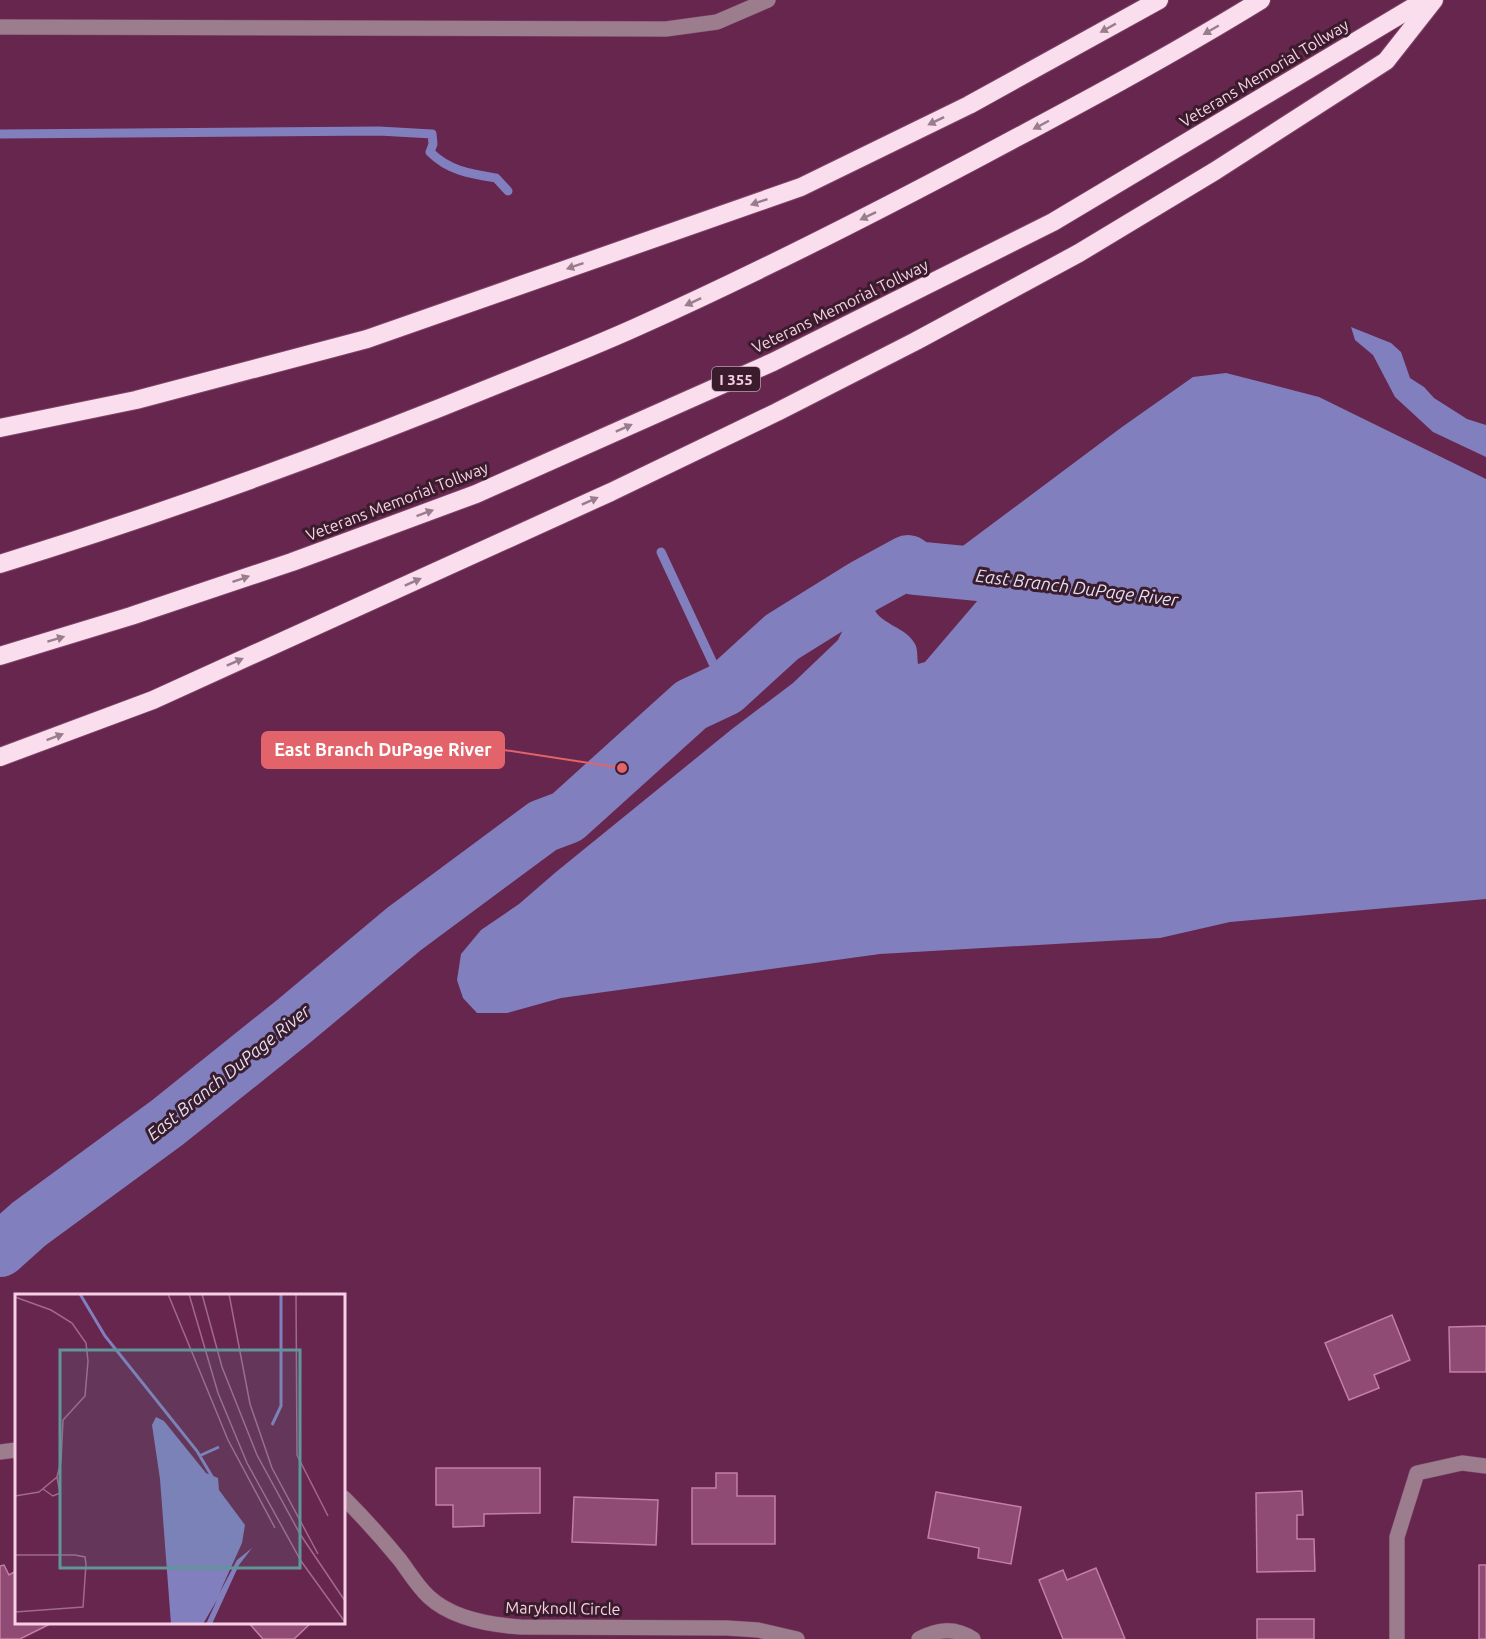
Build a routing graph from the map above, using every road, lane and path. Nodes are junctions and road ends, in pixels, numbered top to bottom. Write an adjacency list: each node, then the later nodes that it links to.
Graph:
1 (768, 0): 6 (street)
2 (1159, 0): 7 (highway, one-way to 7)
3 (1261, 0): 8 (highway, one-way to 8)
4 (1425, 0): 9 (highway, Veterans Memorial Tollway / I 355, one-way to 4)
5 (1434, 0): 10 (highway, one-way to 5)
6 (0, 27)
7 (0, 428)
8 (0, 564)
9 (0, 656)
10 (0, 757)
11 (15, 1450): 12 (street)
12 (0, 1452)
13 (1486, 1466): 18 (street)
14 (345, 1499): 15 (street, Maryknoll Circle)
15 (797, 1639)
16 (919, 1639): 17 (street)
17 (973, 1639)
18 (1397, 1639)

